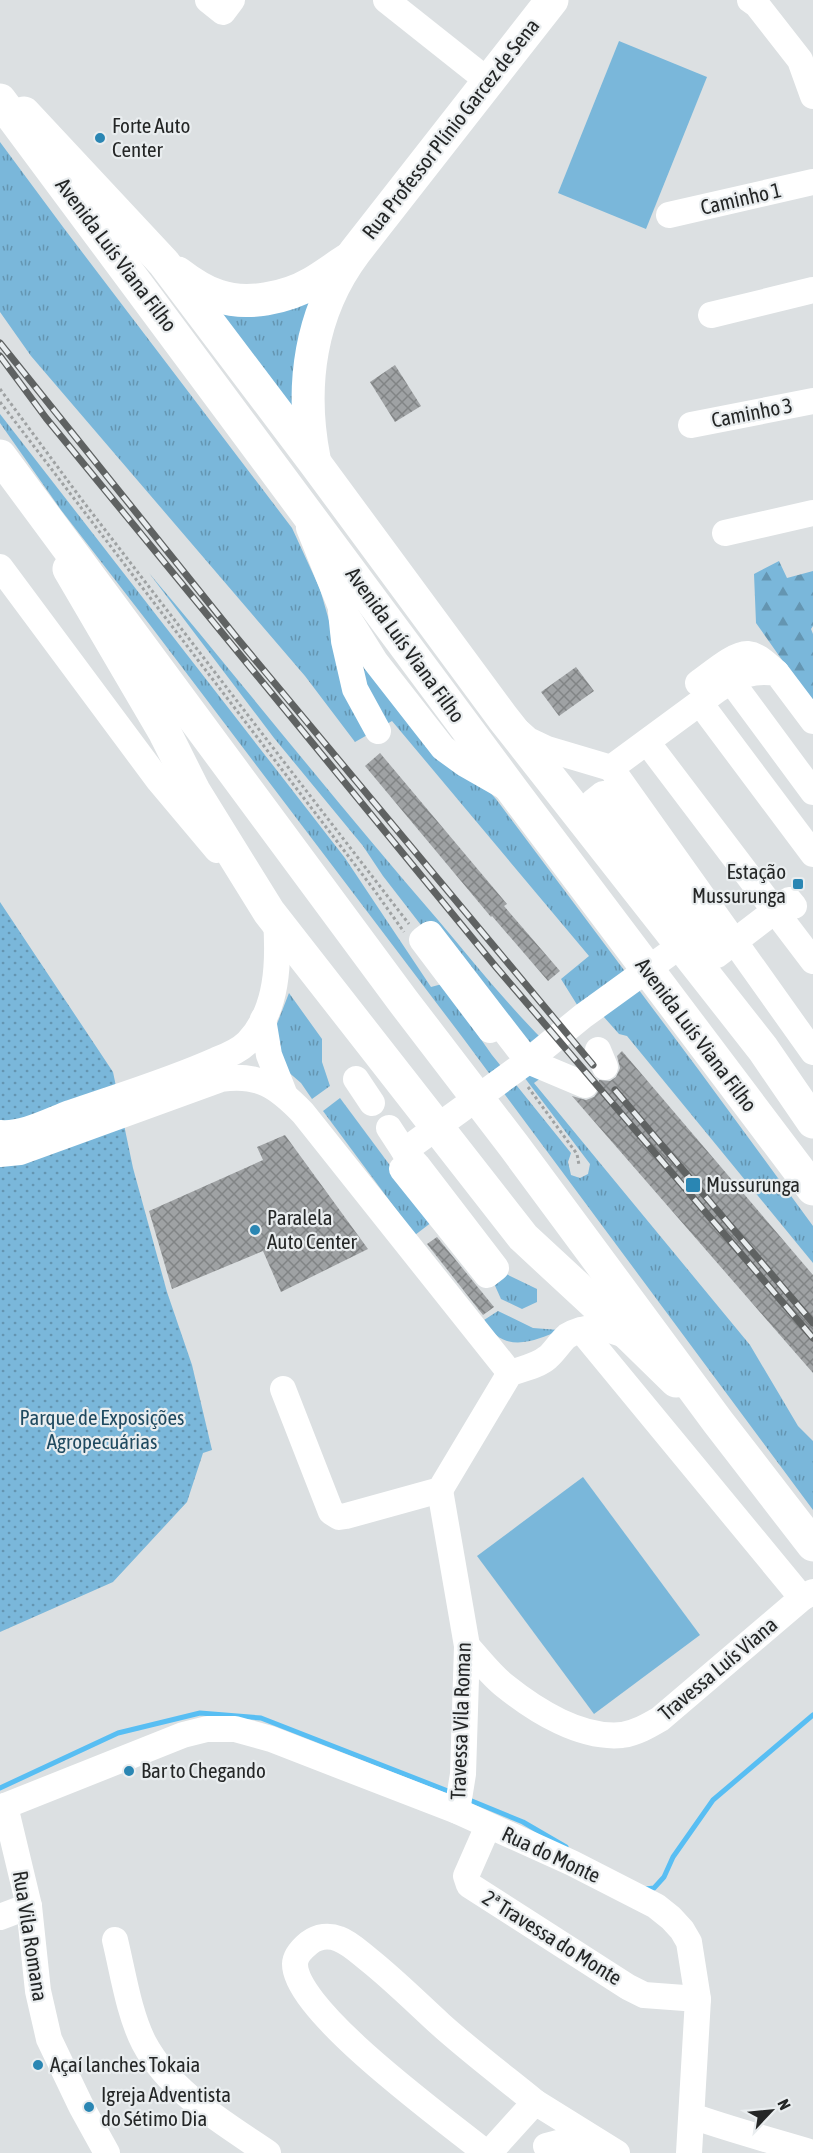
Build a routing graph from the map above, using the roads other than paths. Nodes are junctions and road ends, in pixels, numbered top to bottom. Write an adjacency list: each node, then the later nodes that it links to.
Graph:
1 (386, 0): 5 (street)
2 (552, 0): 5 (main road, Rua Professor Plínio Garcez de Sena)
3 (750, 0): 4 (street)
4 (807, 56): 7 (street)
5 (488, 81): 11 (main road, Rua Professor Plínio Garcez de Sena)
6 (0, 87): 12 (main road, Avenida Luís Viana Filho)
7 (813, 96)
8 (0, 100): 19 (main road, Avenida Luís Viana Filho)
9 (813, 182): 10 (street, Caminho 1)
10 (669, 215)
11 (351, 257): 12 (main road, Rua Professor Plínio Garcez de Sena); 17 (main road, Rua Professor Plínio Garcez de Sena)
12 (164, 263): 17 (main road, Avenida Luís Viana Filho)
13 (813, 290): 14 (street)
14 (711, 315)
15 (813, 401): 16 (street, Caminho 3)
16 (691, 425)
17 (315, 463): 27 (main road, Avenida Luís Viana Filho)
18 (8, 467): 37 (main road); 59 (main road)
19 (300, 503): 23 (street); 32 (main road, Avenida Luís Viana Filho)
20 (813, 513): 21 (street)
21 (725, 533)
22 (0, 567): 37 (street)
23 (352, 637): 29 (street); 32 (street)
24 (777, 673): 25 (street); 28 (street); 31 (street)
25 (731, 681): 26 (street); 33 (street)
26 (700, 703): 30 (street); 35 (street)
27 (503, 718): 31 (street); 50 (main road, Avenida Luís Viana Filho)
28 (813, 721)
29 (378, 731)
30 (647, 742): 31 (street); 39 (street)
31 (601, 764): 42 (street)
32 (513, 791): 54 (main road, Avenida Luís Viana Filho)
33 (813, 792)
34 (604, 806): 38 (street)
35 (813, 854)
36 (794, 906): 38 (street)
37 (272, 916): 41 (street); 56 (main road)
38 (702, 931): 44 (street)
39 (813, 961)
40 (450, 968): 44 (street)
41 (263, 1019): 43 (street); 47 (street)
42 (813, 1052)
43 (219, 1070): 47 (street); 49 (street)
44 (525, 1070): 46 (street); 51 (street)
45 (356, 1078): 48 (street)
46 (585, 1085)
47 (284, 1093): 57 (street)
48 (372, 1103)
49 (127, 1104): 52 (street); 53 (street)
50 (813, 1122)
51 (389, 1128)
52 (0, 1133)
53 (0, 1154)
54 (813, 1190)
55 (581, 1330): 56 (street); 57 (street); 62 (street)
56 (632, 1338): 59 (main road)
57 (510, 1372): 60 (street)
58 (283, 1389): 60 (street)
59 (718, 1422): 61 (main road)
60 (440, 1490): 63 (street, Travessa Vila Roman)
61 (813, 1545)
62 (807, 1595): 63 (street, Travessa Luís Viana)
63 (466, 1646): 65 (street, Travessa Vila Roman)
64 (235, 1729): 65 (street, Rua do Monte); 66 (street, Rua Vila Romana)
65 (460, 1796): 67 (street, Rua do Monte)
66 (2, 1807): 68 (street, Rua Vila Romana)
67 (488, 1826): 71 (street, Rua do Monte); 71 (street, 2ª Travessa do Monte)
68 (29, 1906): 69 (street); 75 (street, Rua Vila Romana)
69 (0, 1917)
70 (115, 1940): 76 (street)
71 (698, 1999): 73 (street, Rua do Monte)
72 (535, 2102): 77 (street); 77 (street); 79 (street)
73 (692, 2116): 80 (street, Rua do Monte); 81 (street)
74 (546, 2146): 78 (street)
75 (106, 2153)
76 (268, 2153)
77 (488, 2153)
78 (590, 2153)
79 (617, 2153)
80 (689, 2153)
81 (813, 2153)

